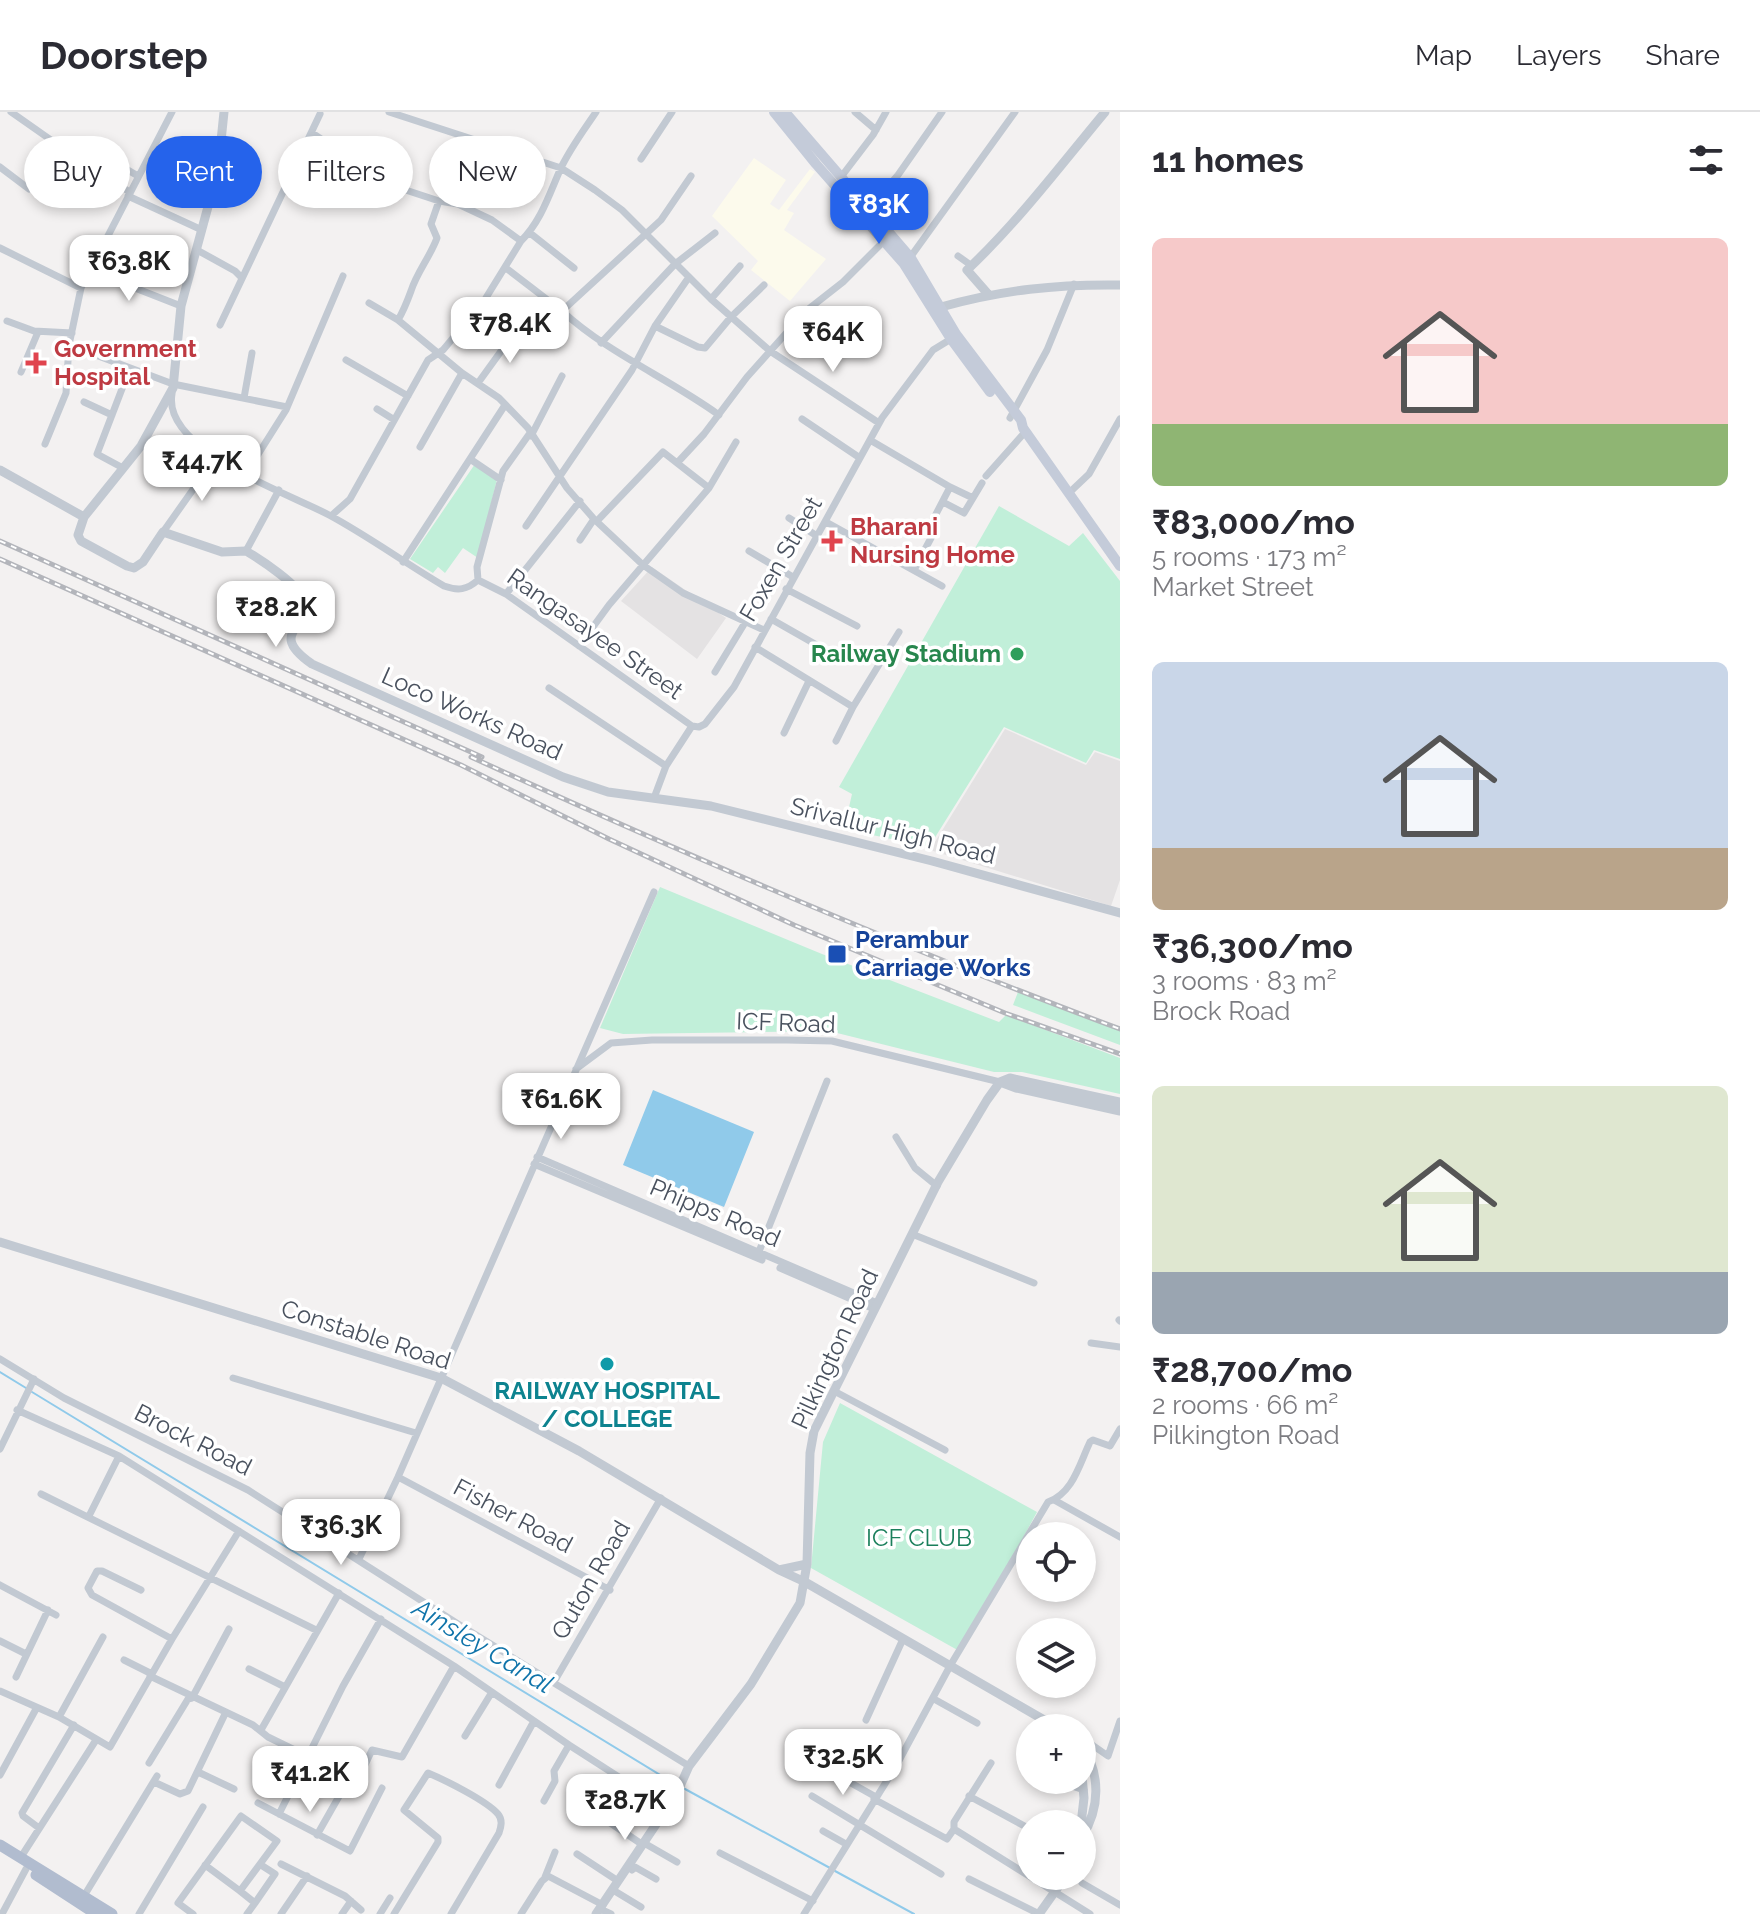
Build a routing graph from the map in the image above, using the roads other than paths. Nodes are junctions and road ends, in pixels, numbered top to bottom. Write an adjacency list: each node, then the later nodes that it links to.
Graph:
1 (11, 112): 17 (street)
2 (172, 112): 22 (street)
3 (224, 112): 33 (street)
4 (389, 112): 20 (street)
5 (596, 112): 20 (street)
6 (672, 112): 18 (street)
7 (774, 112): 37 (main road)
8 (785, 112): 24 (main road)
9 (855, 112): 15 (street)
10 (886, 112): 15 (street)
11 (942, 112): 32 (street)
12 (1014, 112): 42 (street)
13 (1105, 112): 45 (street)
14 (321, 113): 16 (street)
15 (876, 130): 24 (street)
16 (312, 133): 28 (street); 50 (street)
17 (45, 136)
18 (641, 159)
19 (0, 167): 25 (street)
20 (561, 168): 34 (street); 36 (street)
21 (130, 171): 22 (street)
22 (138, 176): 26 (street)
23 (691, 176): 36 (street)
24 (841, 177): 32 (main road)
25 (24, 185)
26 (130, 192)
27 (130, 194): 33 (street)
28 (429, 198)
29 (122, 208): 48 (street)
30 (437, 208): 63 (street)
31 (466, 208): 38 (street)
32 (869, 208): 42 (main road)
33 (202, 230): 40 (street)
34 (530, 233): 38 (street); 47 (street)
35 (715, 233): 43 (street)
36 (646, 235): 43 (street); 61 (street)
37 (885, 240): 42 (main road); 73 (street)
38 (521, 241): 46 (street)
39 (0, 248): 55 (street)
40 (197, 250): 50 (street); 59 (street)
41 (958, 256): 45 (street)
42 (910, 262): 60 (main road)
43 (675, 264): 51 (street); 71 (street)
44 (740, 266): 57 (street)
45 (972, 266): 56 (street)
46 (506, 268): 61 (street); 74 (street)
47 (574, 268)
48 (89, 270): 55 (street); 59 (street)
49 (343, 276): 88 (street)
50 (241, 277): 65 (street)
51 (689, 277): 57 (street); 66 (street)
52 (1074, 284): 54 (street); 56 (street); 92 (street)
53 (764, 285): 62 (street)
54 (1120, 285)
55 (81, 288): 69 (street)
56 (988, 294): 60 (street)
57 (711, 299): 62 (street)
58 (369, 303): 63 (street)
59 (181, 306): 83 (street)
60 (938, 310): 70 (main road); 92 (main road)
61 (562, 311): 71 (street)
62 (731, 317): 66 (street); 73 (street)
63 (398, 320): 74 (street)
64 (7, 321): 68 (street)
65 (220, 325)
66 (655, 326): 77 (street)
67 (517, 329): 82 (street)
68 (38, 332): 69 (street); 79 (street)
69 (72, 333): 72 (street)
70 (951, 339): 92 (main road); 96 (street, Foxen Street)
71 (601, 343): 77 (street)
72 (69, 345): 78 (street); 103 (street)
73 (770, 351): 91 (street); 96 (street)
74 (437, 352): 80 (street); 84 (street)
75 (252, 353): 85 (street)
76 (346, 360): 84 (street)
77 (635, 364): 91 (street); 112 (street)
78 (130, 368): 83 (street); 90 (street)
79 (21, 372)
80 (462, 373): 82 (street); 104 (street)
81 (562, 376): 98 (street)
82 (478, 383): 87 (street)
83 (173, 386): 85 (street); 105 (street, Rangasayee Street); 109 (street)
84 (408, 396): 93 (street)
85 (244, 398): 88 (street)
86 (84, 402): 90 (street)
87 (505, 405): 98 (street); 107 (street)
88 (287, 407): 111 (street)
89 (377, 409): 93 (street)
90 (112, 415): 109 (street)
91 (719, 415): 108 (street)
92 (1012, 416): 97 (main road)
93 (393, 419): 121 (street)
94 (802, 419): 106 (street)
95 (1120, 419): 99 (street)
96 (879, 423): 100 (street, Foxen Street)
97 (1024, 430): 117 (main road); 118 (street)
98 (531, 434): 112 (street); 113 (street)
99 (1111, 436): 101 (street); 117 (street)
100 (870, 440): 106 (street, Foxen Street); 114 (street)
101 (1120, 440)
102 (736, 442): 115 (street)
103 (45, 444)
104 (420, 447)
105 (216, 457): 111 (street, Rangasayee Street); 128 (street)
106 (860, 458): 126 (street, Foxen Street)
107 (470, 459): 113 (street); 134 (street)
108 (678, 462): 115 (street); 125 (street)
109 (123, 468): 123 (street)
110 (0, 470): 123 (street)
111 (245, 475): 116 (street, Rangasayee Street)
112 (559, 478): 119 (street); 127 (street)
113 (501, 480): 139 (street)
114 (950, 487): 118 (street); 120 (street)
115 (709, 488): 135 (street)
116 (279, 490): 121 (street, Rangasayee Street); 132 (street)
117 (1070, 492): 136 (main road)
118 (973, 498): 120 (street)
119 (580, 501): 125 (street); 142 (street)
120 (943, 502): 122 (street)
121 (331, 516): 134 (street, Rangasayee Street)
122 (935, 516)
123 (84, 517): 128 (street)
124 (789, 518): 129 (street)
125 (596, 520): 131 (street); 135 (street)
126 (826, 522): 129 (street, Foxen Street); 137 (street)
127 (526, 526)
128 (163, 532): 132 (street)
129 (817, 536): 138 (street, Foxen Street)
130 (931, 538): 137 (street)
131 (580, 540)
132 (246, 551): 159 (street, Loco Works Road)
133 (749, 551): 138 (street)
134 (403, 562): 139 (street, Rangasayee Street)
135 (643, 565): 144 (street); 148 (street)
136 (1120, 566)
137 (914, 570): 140 (street)
138 (793, 577): 141 (street, Foxen Street)
139 (478, 580): 142 (street, Rangasayee Street)
140 (942, 586)
141 (786, 589): 143 (street, Foxen Street); 145 (street)
142 (506, 594): 148 (street, Rangasayee Street)
143 (771, 619): 146 (street, Foxen Street); 150 (street)
144 (746, 621): 146 (street); 151 (street)
145 (857, 626)
146 (764, 630): 149 (street, Foxen Street)
147 (899, 632): 154 (street)
148 (579, 646): 155 (street, Rangasayee Street)
149 (755, 647): 152 (street); 155 (street, Foxen Street)
150 (829, 652)
151 (715, 672)
152 (809, 681): 154 (street); 156 (street)
153 (549, 688): 158 (street)
154 (853, 707): 157 (street)
155 (692, 726): 158 (street, Foxen Street)
156 (784, 733)
157 (836, 741)
158 (666, 766): 159 (street, Foxen Street)
159 (654, 798): 161 (street, Srivallur High Road)
160 (654, 892): 162 (street)
161 (1120, 913)
162 (575, 1070): 164 (street, ICF Road); 168 (street)
163 (827, 1081): 172 (street)
164 (1000, 1082): 165 (street); 166 (street); 169 (street, Pilkington Road)
165 (1120, 1102)
166 (1120, 1111)
167 (896, 1137): 169 (street)
168 (536, 1161): 172 (street, Phipps Road); 174 (street, Phipps Road); 179 (street)
169 (937, 1186): 170 (street, Pilkington Road)
170 (912, 1234): 173 (street); 174 (street, Pilkington Road)
171 (0, 1242): 179 (street, Constable Road)
172 (758, 1254): 174 (street, Phipps Road)
173 (1034, 1283)
174 (876, 1306): 181 (street, Pilkington Road)
175 (1091, 1343): 176 (street)
176 (1120, 1347)
177 (0, 1359): 180 (street, Brock Road)
178 (233, 1378): 184 (street)
179 (441, 1378): 184 (street); 190 (street, Constable Road)
180 (34, 1379): 182 (street); 195 (street, Brock Road)
181 (834, 1391): 186 (street); 196 (street, Pilkington Road)
182 (17, 1410): 185 (street); 187 (street)
183 (1120, 1429): 191 (street)
184 (416, 1433): 188 (street)
185 (0, 1449)
186 (945, 1450)
187 (119, 1456): 192 (street); 193 (street)
188 (398, 1477): 195 (street); 202 (street, Fisher Road)
189 (41, 1494): 192 (street)
190 (661, 1498): 197 (street, Constable Road); 202 (street, Quton Road)
191 (1056, 1501): 194 (street); 214 (street)
192 (89, 1516): 198 (street)
193 (239, 1531): 198 (street); 203 (street)
194 (1120, 1537)
195 (359, 1559): 218 (street, Brock Road)
196 (807, 1564): 197 (street); 199 (street, Pilkington Road)
197 (779, 1570): 199 (street, Constable Road)
198 (210, 1576): 206 (street); 208 (street)
199 (805, 1582): 209 (street, Constable Road); 243 (street, Pilkington Road)
200 (0, 1585): 211 (street)
201 (141, 1590): 208 (street)
202 (610, 1590): 218 (street, Quton Road)
203 (339, 1593): 204 (street); 206 (street)
204 (381, 1619): 213 (street); 240 (street)
205 (229, 1629): 222 (street)
206 (316, 1630): 219 (street)
207 (103, 1637): 228 (street)
208 (172, 1639): 216 (street)
209 (903, 1639): 214 (street, Constable Road); 229 (street)
210 (0, 1641): 211 (street)
211 (26, 1654): 217 (street)
212 (124, 1660): 216 (street)
213 (454, 1666): 220 (street); 267 (street)
214 (950, 1666): 223 (street); 227 (street, Constable Road)
215 (249, 1669): 219 (street)
216 (151, 1675): 222 (street); 236 (street)
217 (16, 1677)
218 (554, 1682): 243 (street, Brock Road)
219 (285, 1687): 234 (street)
220 (492, 1692): 230 (street); 235 (street)
221 (3, 1693): 224 (street); 225 (street)
222 (192, 1698): 226 (street); 241 (street)
223 (934, 1699): 232 (street); 247 (street)
224 (0, 1706)
225 (36, 1709): 228 (street); 245 (street)
226 (225, 1714): 234 (street); 244 (street)
227 (1033, 1714)
228 (59, 1717): 233 (street)
229 (866, 1720)
230 (534, 1721): 237 (street); 249 (street)
231 (1120, 1721): 238 (street)
232 (977, 1723)
233 (74, 1725): 236 (street); 264 (street)
234 (261, 1730): 240 (street)
235 (465, 1736)
236 (96, 1740): 264 (street)
237 (569, 1745): 255 (street); 258 (street)
238 (1096, 1748)
239 (836, 1750): 247 (street)
240 (307, 1756): 260 (street)
241 (149, 1763)
242 (991, 1763): 253 (street)
243 (689, 1766): 258 (street, Pilkington Road)
244 (198, 1772): 251 (street); 291 (street)
245 (0, 1775)
246 (842, 1778): 254 (street)
247 (888, 1778): 254 (street)
248 (1096, 1784): 259 (street)
249 (499, 1785)
250 (382, 1788): 267 (street)
251 (234, 1789)
252 (812, 1796): 263 (street)
253 (969, 1796): 262 (street); 265 (street)
254 (875, 1798): 263 (street); 265 (street)
255 (544, 1801)
256 (258, 1803): 260 (street)
257 (203, 1807): 303 (street)
258 (667, 1808): 268 (street, Pilkington Road)
259 (1093, 1810)
260 (279, 1814): 267 (street)
261 (600, 1816): 268 (street)
262 (1016, 1821)
263 (858, 1825): 269 (street); 281 (street)
264 (39, 1828): 276 (street)
265 (954, 1829): 289 (street)
266 (823, 1831): 269 (street)
267 (317, 1835)
268 (643, 1844): 275 (street); 280 (street, Pilkington Road)
269 (846, 1844): 293 (street)
270 (0, 1845): 276 (main road)
271 (555, 1852): 283 (street)
272 (0, 1853): 276 (main road)
273 (720, 1853): 293 (street)
274 (577, 1854): 286 (street)
275 (677, 1862)
276 (23, 1863): 291 (main road); 299 (street)
277 (281, 1864): 282 (street)
278 (205, 1865): 279 (street); 288 (street); 304 (street)
279 (261, 1865): 288 (street); 294 (street)
280 (628, 1867): 284 (street); 286 (street, Pilkington Road)
281 (941, 1874)
282 (307, 1876): 292 (street); 306 (street)
283 (545, 1877): 297 (street); 311 (street)
284 (656, 1879)
285 (969, 1879): 314 (street)
286 (616, 1886): 296 (street); 297 (street, Pilkington Road)
287 (1094, 1890): 295 (street)
288 (240, 1891): 294 (street)
289 (1055, 1892): 314 (street); 315 (street)
290 (390, 1898): 308 (street)
291 (82, 1899): 300 (street); 301 (main road); 302 (main road)
292 (351, 1901): 298 (street); 307 (street)
293 (813, 1901): 313 (street)
294 (255, 1903): 305 (street)
295 (1120, 1905)
296 (641, 1907)
297 (600, 1909): 312 (street)
298 (361, 1910)
299 (2, 1914)
300 (72, 1914)
301 (96, 1914)
302 (112, 1914)
303 (139, 1914)
304 (193, 1914)
305 (247, 1914)
306 (281, 1914)
307 (342, 1914)
308 (380, 1914)
309 (394, 1914): 310 (street)
310 (451, 1914)
311 (521, 1914)
312 (611, 1914)
313 (804, 1914)
314 (1039, 1914)
315 (1090, 1914)

